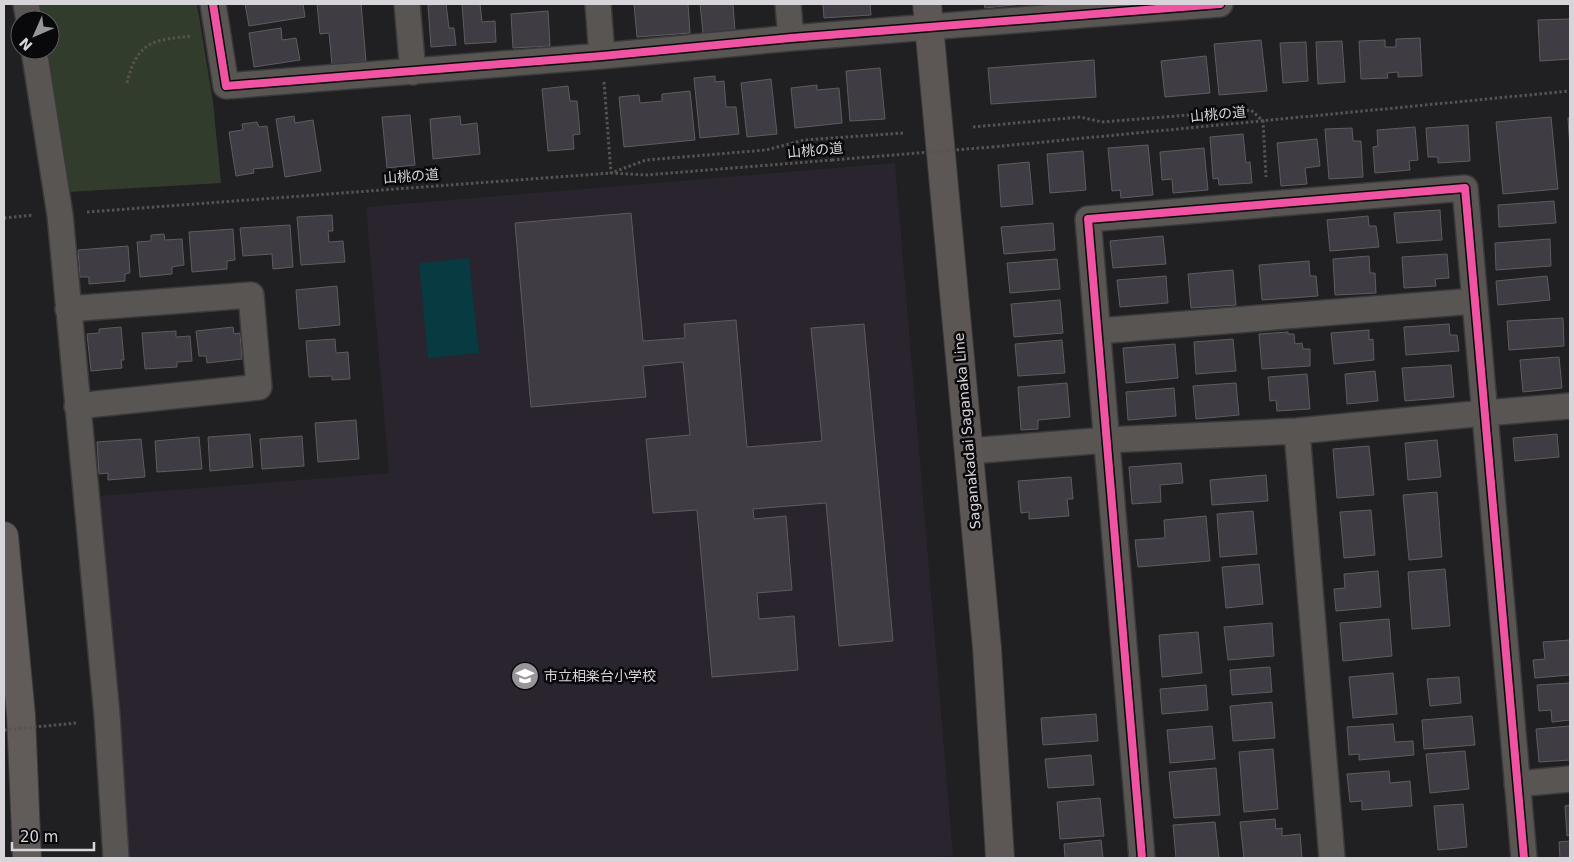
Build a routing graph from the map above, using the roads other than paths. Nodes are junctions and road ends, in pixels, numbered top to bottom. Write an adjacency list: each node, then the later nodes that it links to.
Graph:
1 (213, 4): 11 (street)
2 (407, 4): 11 (street)
3 (598, 4): 9 (street)
4 (788, 4): 8 (street)
5 (1220, 4): 6 (street)
6 (1067, 10): 7 (street)
7 (928, 15): 8 (street); 20 (main road, Saganakadai Saganaka Line)
8 (791, 38): 9 (street)
9 (602, 56): 11 (street)
10 (36, 60): 13 (street)
11 (413, 72)
12 (1475, 301): 14 (street); 14 (street); 17 (street)
13 (68, 309): 15 (street); 15 (street)
14 (1098, 331): 19 (street)
15 (77, 406): 25 (street)
16 (1570, 406): 17 (street)
17 (1485, 413): 18 (street); 23 (street)
18 (1297, 431): 19 (street); 28 (street)
19 (1107, 440): 20 (street); 27 (street)
20 (969, 451): 26 (main road, Saganakadai Saganaka Line)
21 (4, 536): 24 (highway)
22 (1570, 779): 23 (street)
23 (1517, 784): 29 (street)
24 (27, 858)
25 (116, 858)
26 (1000, 858)
27 (1142, 858)
28 (1332, 858)
29 (1524, 858)

